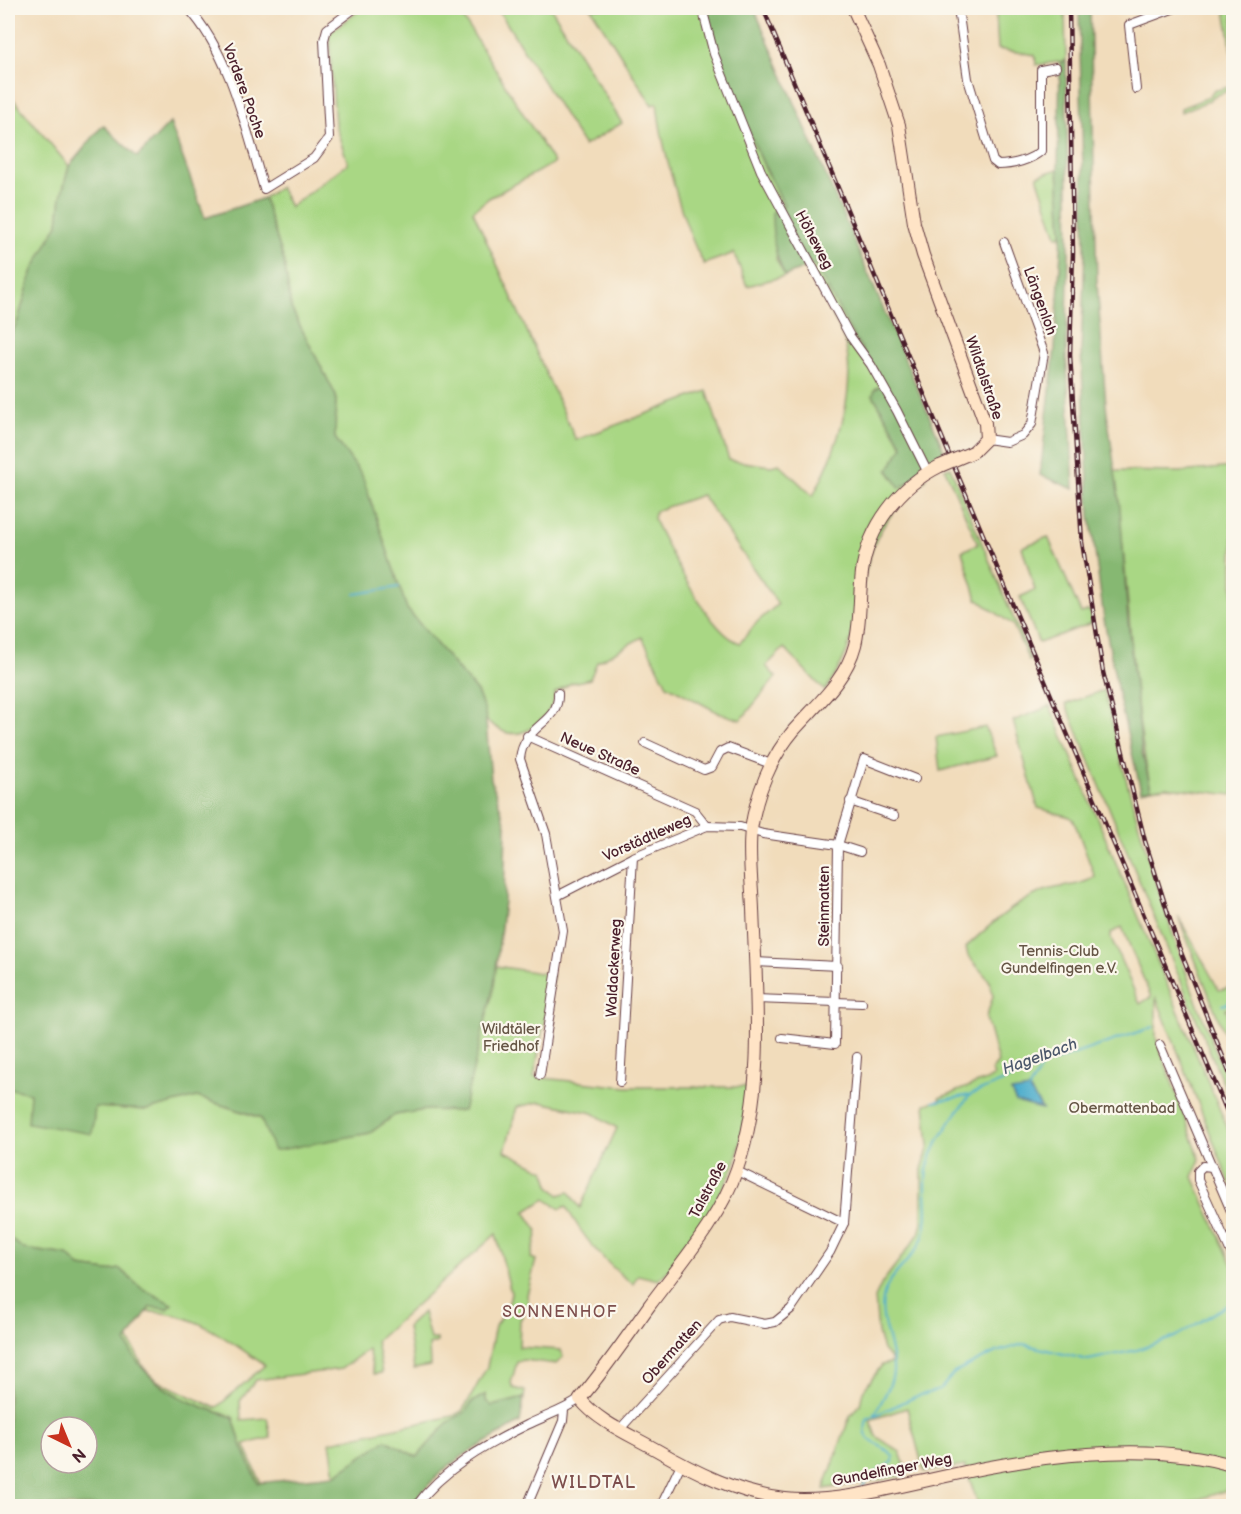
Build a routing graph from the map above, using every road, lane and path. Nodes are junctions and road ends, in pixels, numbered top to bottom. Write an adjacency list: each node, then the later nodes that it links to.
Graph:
1 (188, 8): 2 (street, Vordere Poche)
2 (355, 8)
3 (702, 8): 11 (street, Höheweg)
4 (856, 8): 10 (street, Wildtalstraße)
5 (958, 8): 7 (street)
6 (1175, 8): 8 (street)
7 (1056, 67)
8 (1136, 89)
9 (1004, 242): 10 (street, Längenloh)
10 (986, 439): 11 (street, Wildtalstraße, bridge)
11 (927, 473): 15 (street, Wildtalstraße)
12 (558, 693): 13 (street, Neue Straße)
13 (527, 736): 19 (street, Neue Straße); 24 (street)
14 (645, 743): 15 (street)
15 (771, 763): 20 (street, Talstraße)
16 (915, 779): 17 (street, Steinmatten)
17 (850, 802): 18 (street); 21 (street, Steinmatten)
18 (894, 816)
19 (707, 826): 20 (street, Vorstädtleweg); 23 (street, Vorstädtleweg)
20 (751, 830): 21 (street, Steinmatten); 25 (street, Talstraße)
21 (838, 845): 22 (street, Steinmatten); 26 (street, Steinmatten)
22 (860, 852)
23 (633, 856): 24 (street, Vorstädtleweg); 34 (street, Waldackerweg)
24 (559, 895): 33 (street)
25 (755, 962): 26 (street, Steinmatten); 27 (street, Talstraße)
26 (838, 966): 28 (street, Steinmatten)
27 (756, 999): 28 (street); 36 (street, Talstraße)
28 (837, 1002): 29 (street); 30 (street, Steinmatten)
29 (862, 1003)
30 (782, 1038)
31 (1160, 1045): 35 (street)
32 (857, 1057): 38 (street, Obermatten)
33 (540, 1075)
34 (621, 1082)
35 (1212, 1167): 37 (street); 39 (street)
36 (737, 1171): 38 (street); 40 (street, Talstraße)
37 (1233, 1218)
38 (844, 1223): 42 (street, Obermatten)
39 (1233, 1259)
40 (580, 1399): 41 (street, Talstraße); 42 (street, Gundelfinger Weg)
41 (564, 1410): 45 (street, Talstraße); 46 (street)
42 (620, 1429): 43 (street, Gundelfinger Weg)
43 (681, 1464): 44 (street, Gundelfinger Weg); 47 (street)
44 (1233, 1466)
45 (416, 1506)
46 (526, 1506)
47 (661, 1506)

